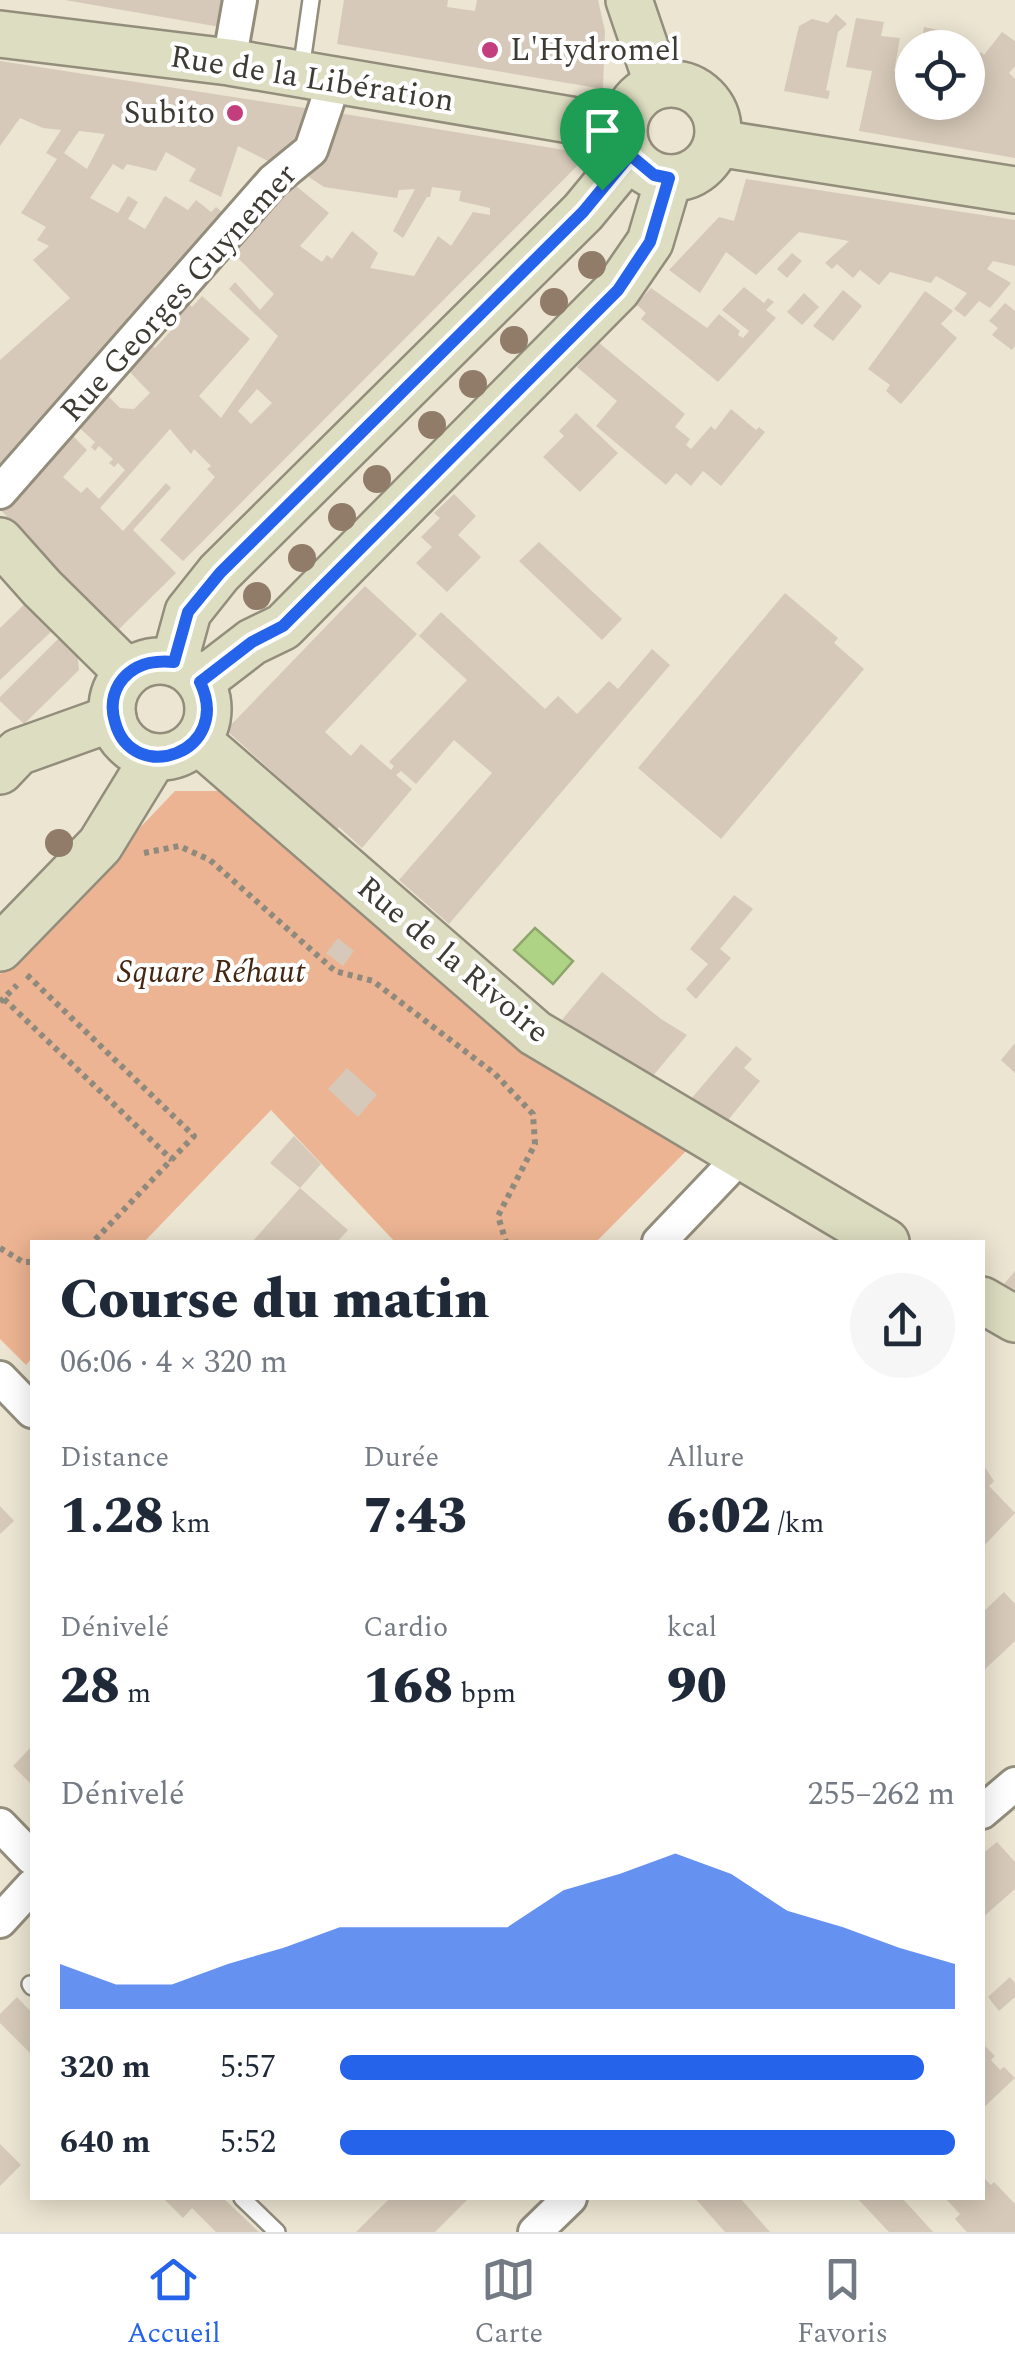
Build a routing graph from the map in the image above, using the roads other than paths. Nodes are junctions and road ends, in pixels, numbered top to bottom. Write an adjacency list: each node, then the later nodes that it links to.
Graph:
1 (240, 0): 5 (street)
2 (630, 0): 7 (street)
3 (311, 3): 6 (lane)
4 (0, 34): 5 (street, Rue de la Libération)
5 (229, 62): 6 (street, Rue de la Libération)
6 (317, 79): 8 (street, Rue de la Libération); 12 (street, Rue Georges Guynemer)
7 (658, 85): 8 (street); 9 (street)
8 (627, 142): 10 (street); 14 (street)
9 (717, 143): 10 (street); 11 (street)
10 (669, 178): 14 (street)
11 (1015, 190)
12 (0, 492)
13 (0, 541): 15 (street)
14 (187, 672): 15 (street); 17 (street)
15 (128, 674): 16 (street)
16 (113, 718): 18 (street); 19 (street)
17 (197, 740): 18 (street); 21 (street, Rue de la Rivoire)
18 (154, 756): 20 (street)
19 (0, 770)
20 (22, 961)
21 (740, 1156): 22 (street); 23 (street, Rue de la Rivoire)
22 (661, 1240)
23 (883, 1240)
24 (985, 1302): 25 (street)
25 (1015, 1320)
26 (0, 1378): 27 (street)
27 (30, 1409)
28 (0, 1824): 29 (street)
29 (30, 1856)
30 (30, 1888): 31 (street)
31 (0, 1920)
32 (244, 2200): 34 (lane)
33 (568, 2200): 35 (street)
34 (277, 2232)
35 (535, 2232)

